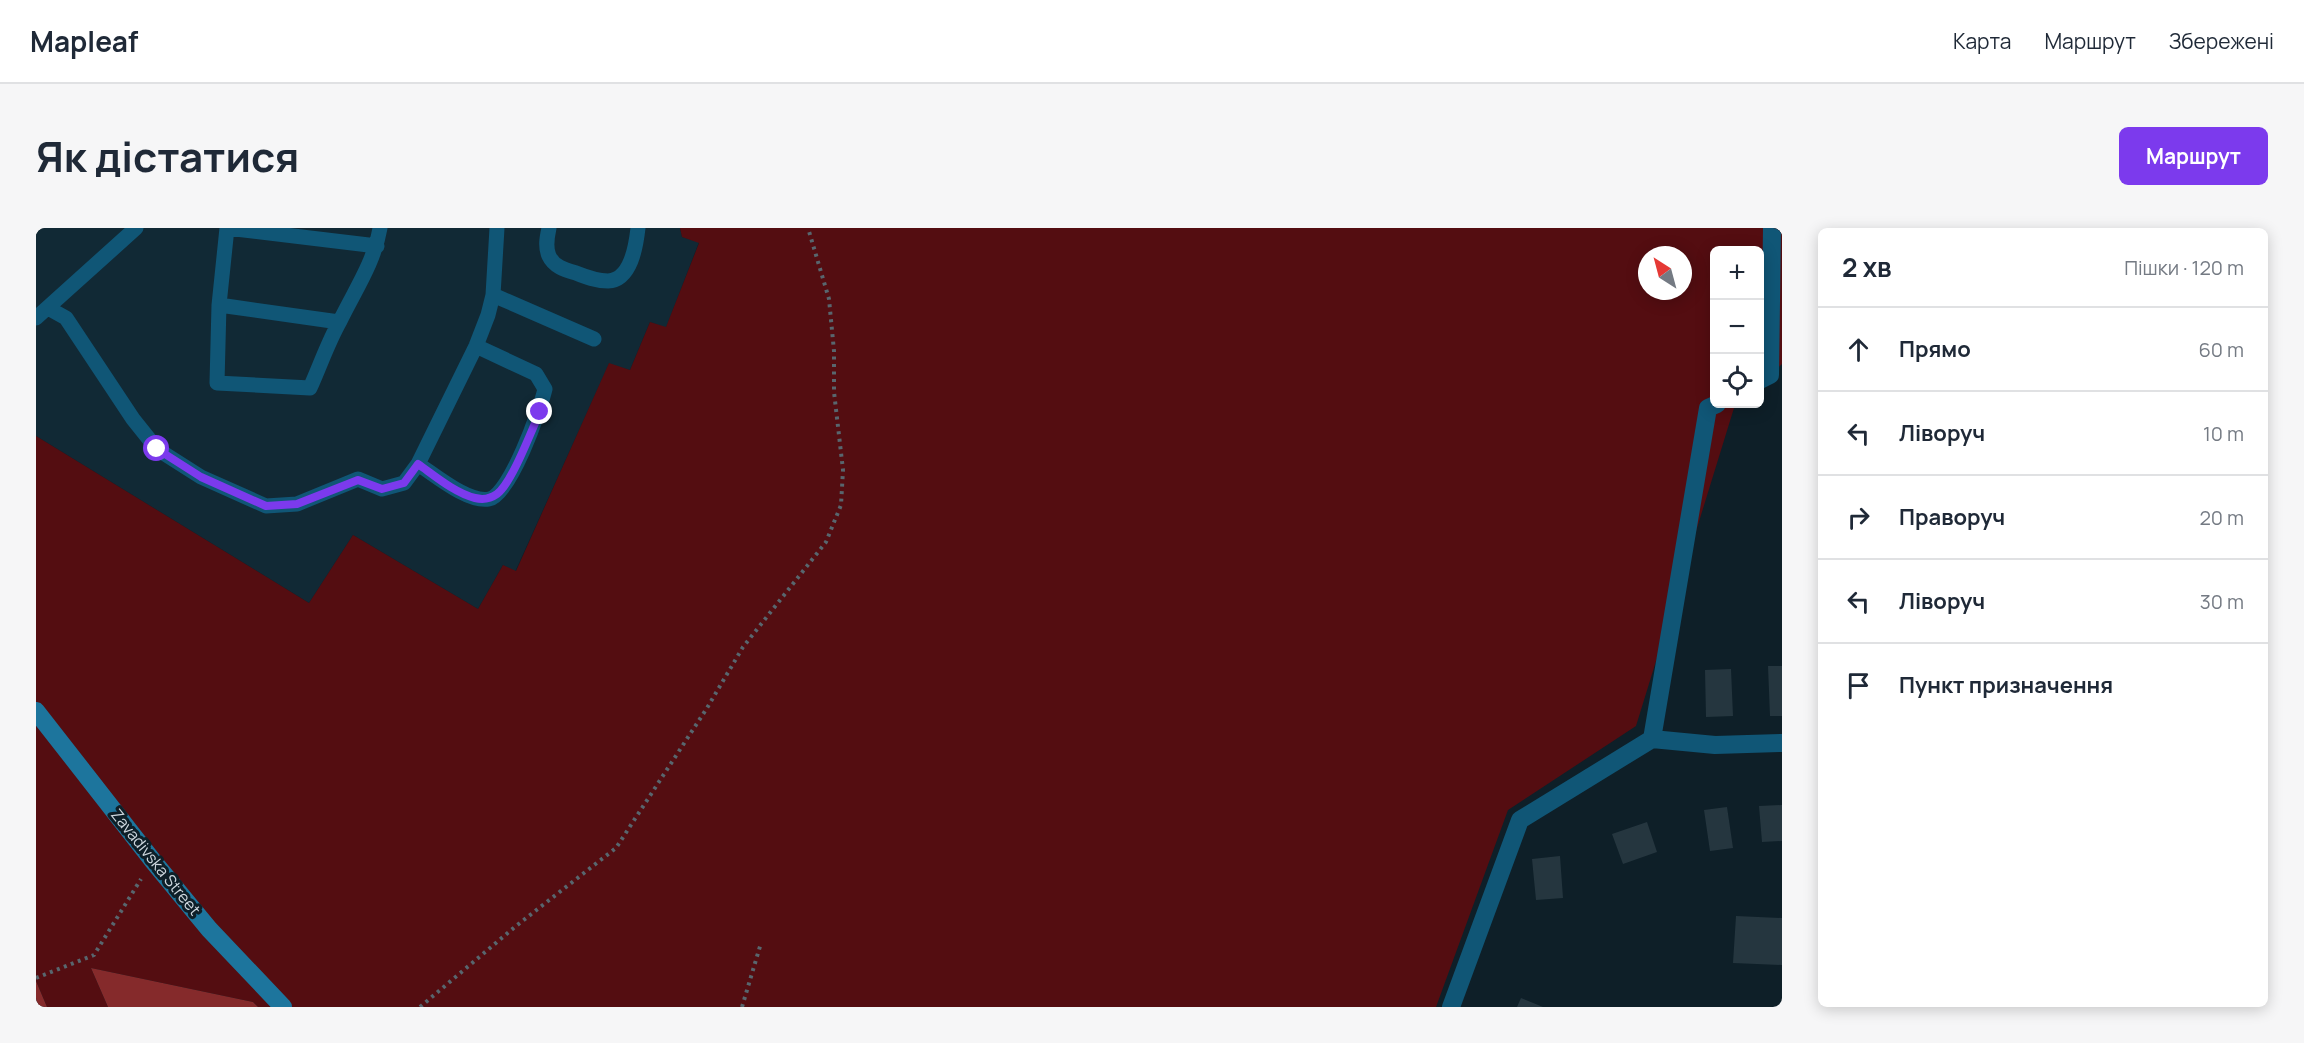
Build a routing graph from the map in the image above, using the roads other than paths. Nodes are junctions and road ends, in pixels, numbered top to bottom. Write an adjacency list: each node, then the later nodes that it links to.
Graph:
1 (136, 228): 11 (lane)
2 (227, 228): 8 (lane); 10 (lane)
3 (380, 228): 8 (lane)
4 (496, 228): 9 (lane)
5 (549, 228): 6 (lane)
6 (638, 228)
7 (1772, 228): 16 (street)
8 (377, 246): 13 (lane)
9 (493, 295): 14 (lane); 15 (lane)
10 (219, 305): 13 (lane); 13 (lane)
11 (48, 308): 12 (lane); 18 (lane)
12 (36, 318)
13 (339, 322)
14 (594, 339)
15 (476, 346): 18 (lane); 18 (lane)
16 (1770, 377)
17 (1710, 407): 20 (street)
18 (418, 464)
19 (36, 711): 22 (street, Zavadivska Street)
20 (1652, 739): 21 (street); 23 (street)
21 (1782, 743)
22 (284, 1007)
23 (1451, 1007)

